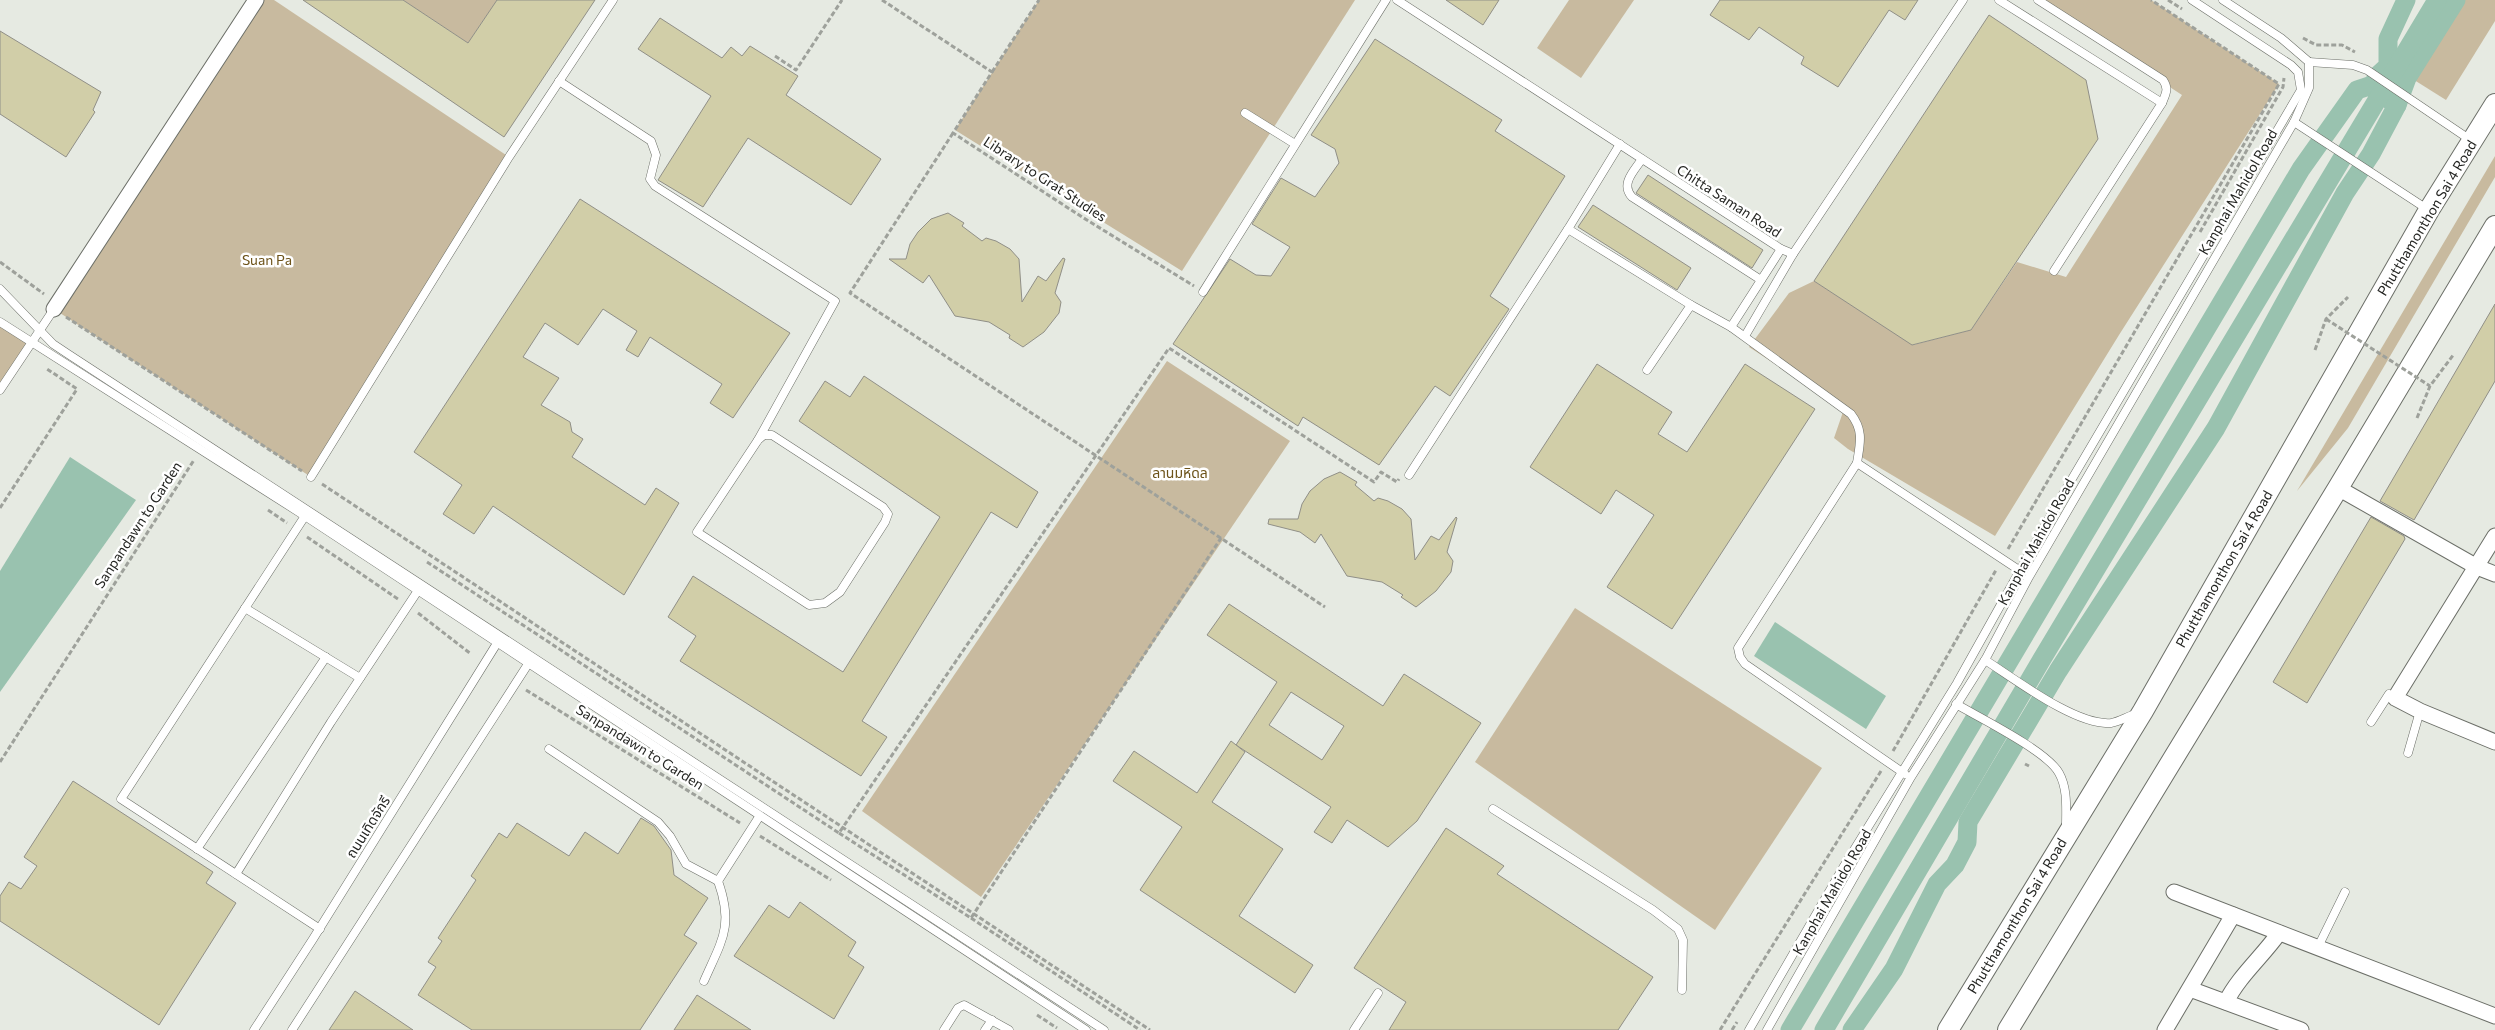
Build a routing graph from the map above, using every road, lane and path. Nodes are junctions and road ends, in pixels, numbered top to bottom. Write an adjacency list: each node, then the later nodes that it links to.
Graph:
1 (256, 0): 46 (street)
2 (613, 0): 22 (lane)
3 (842, 0): 18 (path)
4 (882, 0): 20 (path)
5 (1039, 0): 20 (path)
6 (1386, 0): 30 (lane)
7 (1397, 0): 31 (lane, Chitta Saman Road)
8 (1963, 0): 38 (lane)
9 (1999, 0): 24 (lane)
10 (2038, 0): 24 (lane)
11 (2151, 0): 23 (path)
12 (2168, 0): 15 (path)
13 (2192, 0): 75 (lane, Kanphai Mahidol Road)
14 (2223, 0): 19 (lane)
15 (2184, 10)
16 (2300, 36): 17 (path)
17 (2357, 53)
18 (775, 56)
19 (2309, 62): 27 (lane, Kanphai Mahidol Road); 29 (lane)
20 (992, 72): 28 (path)
21 (2281, 76): 36 (path)
22 (559, 81): 60 (lane); 65 (lane)
23 (2279, 84)
24 (2162, 103): 40 (lane)
25 (2495, 104): 29 (main road, Phutthamonthon Sai 4 Road)
26 (1245, 113): 30 (lane)
27 (2294, 122): 33 (lane); 77 (lane, Kanphai Mahidol Road)
28 (953, 133): 43 (path, Library to Grat Studies); 61 (path)
29 (2472, 141): 33 (main road, Phutthamonthon Sai 4 Road)
30 (1295, 144): 43 (lane)
31 (1620, 144): 32 (lane, Chitta Saman Road); 35 (lane)
32 (1642, 159): 37 (lane, Chitta Saman Road); 41 (lane)
33 (2429, 210): 93 (main road, Phutthamonthon Sai 4 Road)
34 (2495, 226): 66 (main road)
35 (1568, 229): 45 (lane); 64 (lane)
36 (2199, 234)
37 (1781, 249): 38 (lane, Chitta Saman Road); 41 (lane)
38 (1793, 254): 51 (lane)
39 (0, 262): 46 (path)
40 (2054, 271)
41 (1761, 280): 49 (lane)
42 (0, 290): 50 (lane)
43 (1203, 292)
44 (2348, 297): 47 (path)
45 (1691, 305): 49 (lane); 56 (lane)
46 (55, 306): 50 (lane)
47 (2326, 319): 53 (path); 57 (path, bridge)
48 (0, 322): 52 (lane)
49 (1731, 327): 51 (lane)
50 (39, 330): 52 (lane); 83 (lane)
51 (1745, 336): 62 (lane)
52 (32, 342): 54 (lane); 69 (lane)
53 (2315, 350)
54 (24, 354): 58 (lane); 67 (path)
55 (2454, 354): 57 (path)
56 (1647, 370)
57 (2430, 386): 59 (path)
58 (0, 390)
59 (2417, 418)
60 (758, 440): 60 (lane)
61 (1096, 455): 64 (path); 72 (path); 107 (path)
62 (1857, 463): 75 (lane); 102 (lane)
63 (202, 464): 99 (path, Sanpandawn to Garden)
64 (1406, 474)
65 (311, 477)
66 (2338, 488): 74 (street); 143 (main road)
67 (0, 508)
68 (265, 508): 70 (path)
69 (305, 516): 70 (lane); 78 (lane)
70 (297, 530): 79 (path); 81 (lane)
71 (2495, 536): 74 (street)
72 (1221, 538): 80 (path); 115 (path)
73 (427, 562): 108 (path)
74 (2477, 567): 76 (street); 91 (street)
75 (2020, 571): 77 (lane); 102 (lane, Kanphai Mahidol Road)
76 (2495, 574)
77 (2029, 577): 87 (lane, Kanphai Mahidol Road)
78 (417, 592): 79 (lane); 84 (lane)
79 (408, 606): 85 (path); 89 (lane)
80 (1325, 607)
81 (245, 608): 86 (lane); 110 (lane)
82 (548, 633): 107 (path)
83 (502, 637): 84 (lane, ถนนเทิดจักรี); 88 (lane)
84 (496, 644): 88 (lane); 118 (lane, ถนนเทิดจักรี)
85 (471, 654)
86 (326, 657): 89 (lane); 110 (lane)
87 (1985, 660): 92 (lane, Kanphai Mahidol Road); 93 (lane)
88 (531, 661): 105 (lane); 130 (lane); 135 (lane)
89 (360, 678): 111 (lane)
90 (526, 690): 106 (path, Sanpandawn to Garden)
91 (2395, 698): 94 (street); 95 (lane)
92 (1956, 704): 103 (lane, Kanphai Mahidol Road); 109 (lane)
93 (2142, 711): 109 (main road, Phutthamonthon Sai 4 Road)
94 (2420, 711): 96 (street); 98 (lane)
95 (2371, 722)
96 (2495, 742)
97 (549, 749): 112 (lane)
98 (2408, 754)
99 (0, 762)
100 (2025, 764): 101 (path)
101 (2029, 766)
102 (1902, 772): 103 (lane); 140 (lane, Kanphai Mahidol Road)
103 (1911, 778): 141 (lane, Kanphai Mahidol Road)
104 (1493, 809): 123 (lane)
105 (759, 817): 112 (lane); 134 (lane)
106 (743, 825)
107 (843, 828): 108 (path); 115 (path)
108 (839, 834): 117 (path)
109 (2066, 834): 142 (main road, Phutthamonthon Sai 4 Road)
110 (197, 849): 111 (lane)
111 (236, 874): 118 (lane)
112 (718, 881): 121 (lane)
113 (2174, 892): 116 (street)
114 (2345, 892): 120 (lane)
115 (973, 914): 117 (path); 137 (path)
116 (2233, 915): 119 (street); 122 (street)
117 (970, 918): 136 (path)
118 (320, 928): 129 (lane, ถนนเทิดจักรี)
119 (2279, 933): 120 (street); 125 (street)
120 (2318, 948): 126 (street)
121 (704, 981)
122 (2190, 989): 125 (street); 144 (street)
123 (1682, 990)
124 (1378, 993): 138 (lane)
125 (2226, 1002): 145 (street)
126 (2495, 1016)
127 (992, 1020): 131 (lane); 132 (lane); 133 (lane)
128 (1738, 1020): 139 (path)
129 (254, 1030)
130 (292, 1030)
131 (944, 1030)
132 (986, 1030)
133 (1009, 1030)
134 (1086, 1030)
135 (1104, 1030)
136 (1140, 1030)
137 (1150, 1030)
138 (1354, 1030)
139 (1732, 1030)
140 (1749, 1030)
141 (1767, 1030)
142 (1948, 1030)
143 (2008, 1030)
144 (2165, 1030)
145 (2301, 1030)

